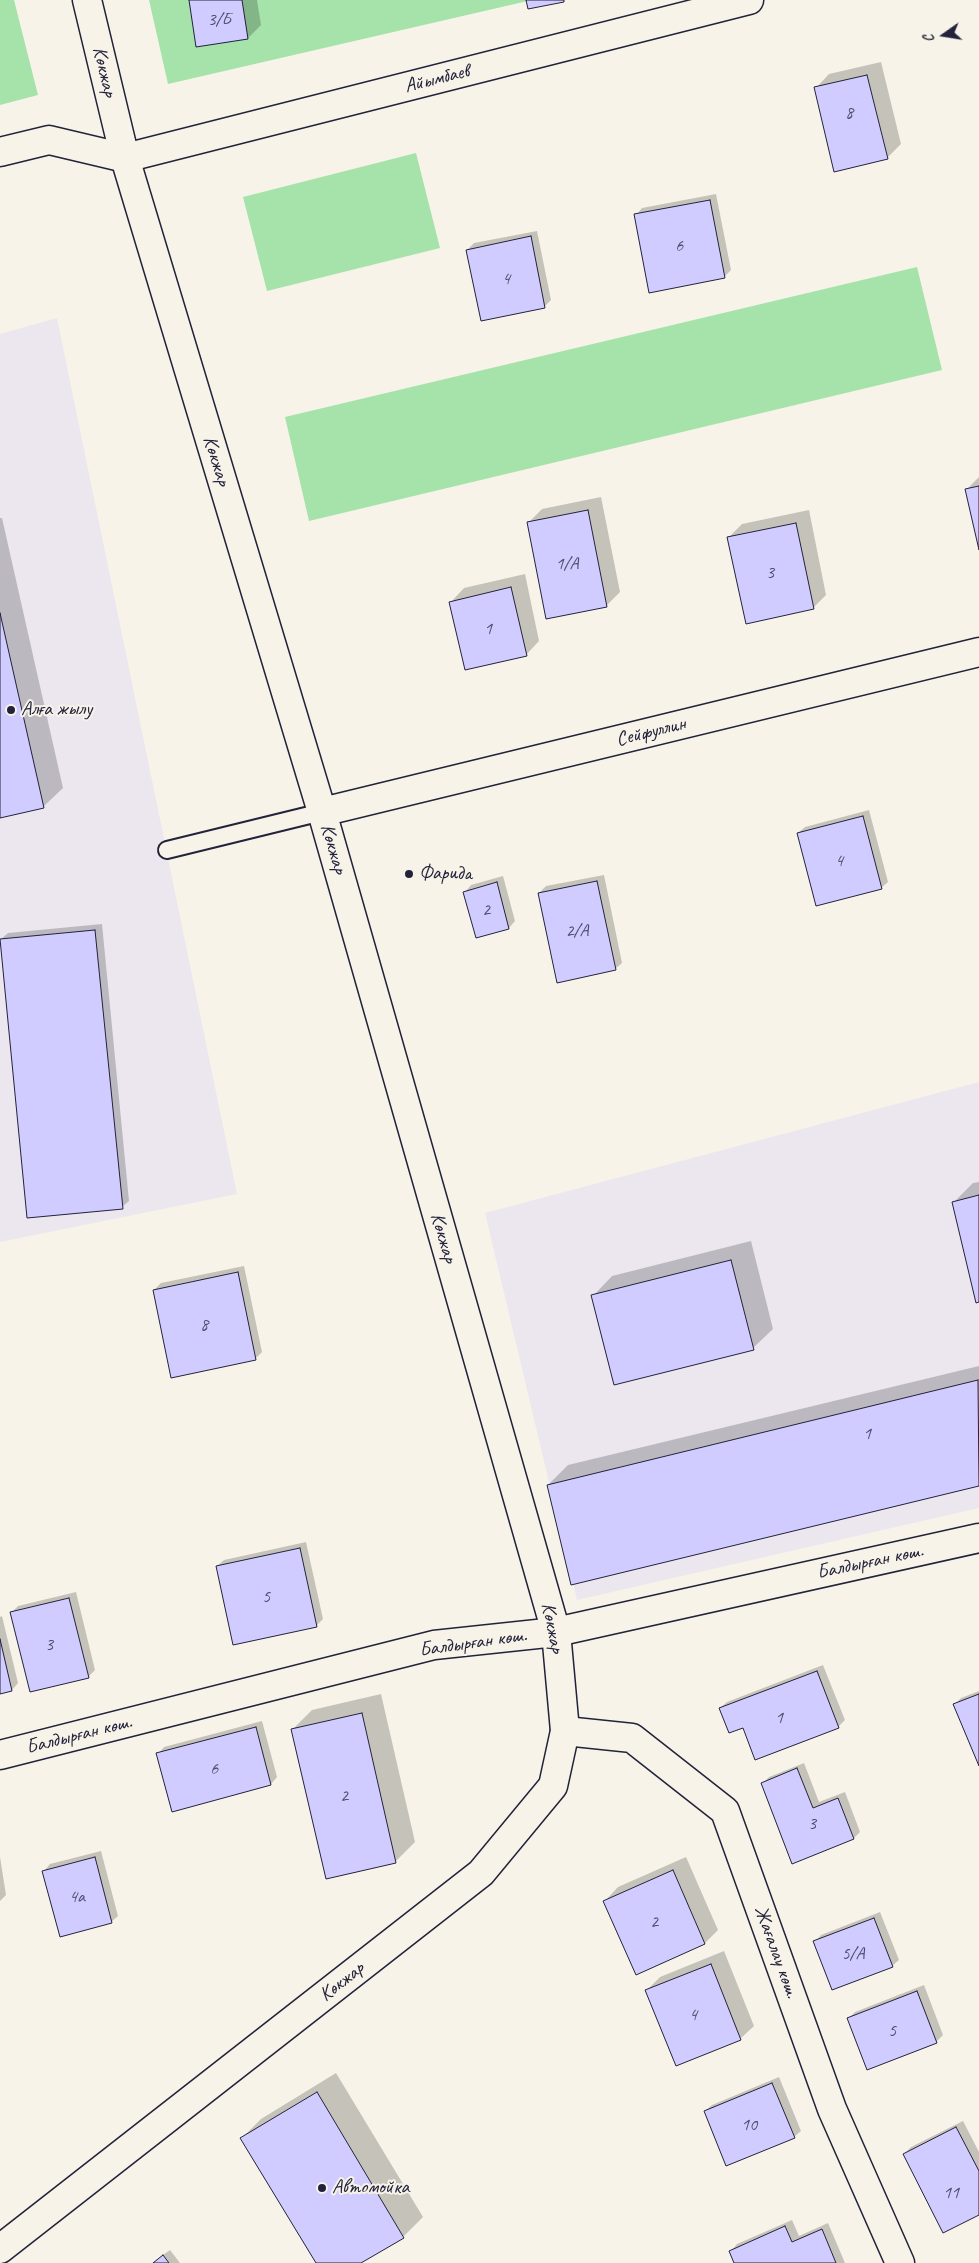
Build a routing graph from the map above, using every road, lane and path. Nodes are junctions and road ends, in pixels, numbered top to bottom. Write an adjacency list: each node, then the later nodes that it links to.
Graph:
1 (87, 0): 4 (street, Көкжар)
2 (749, 0): 4 (street, Айымбаев)
3 (0, 152): 4 (street)
4 (125, 158): 6 (street, Көкжар)
5 (979, 652): 6 (street, Сейфуллин)
6 (322, 812): 7 (lane); 9 (street, Көкжар)
7 (166, 850)
8 (979, 1538): 9 (street, Балдырған көш.)
9 (556, 1632): 10 (street, Көкжар); 11 (street, Балдырған көш.)
10 (565, 1731): 12 (street, Көкжар); 13 (street, Жағалау көш.)
11 (0, 1755)
12 (0, 2249)
13 (900, 2263)

